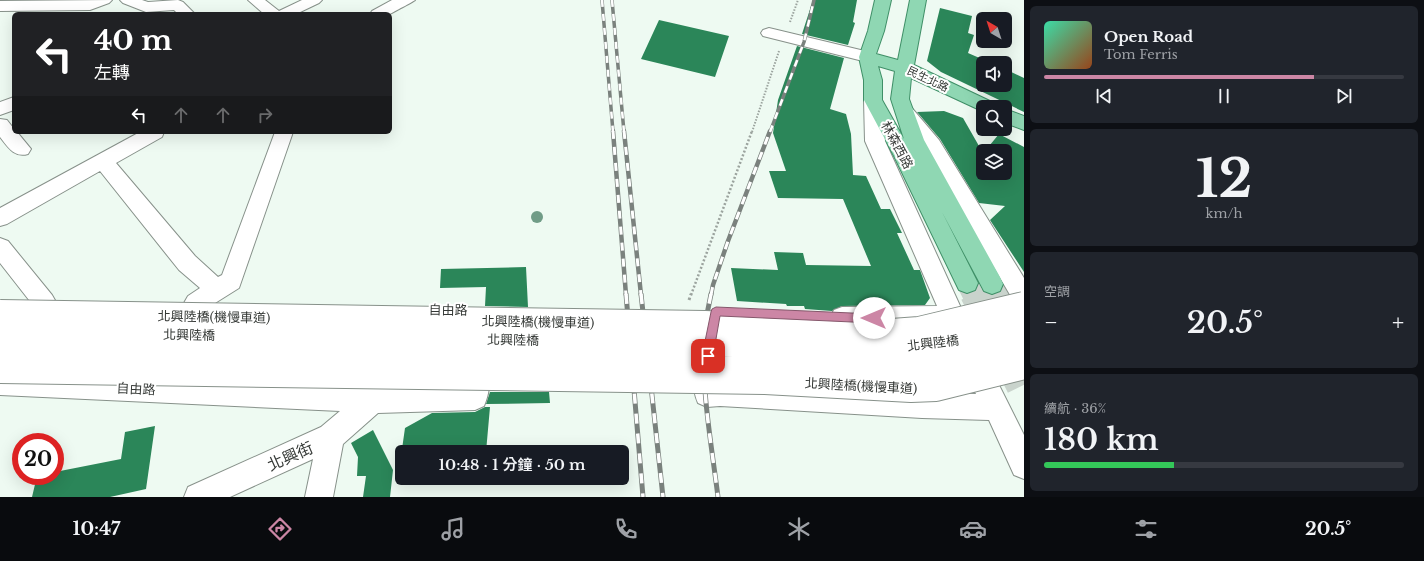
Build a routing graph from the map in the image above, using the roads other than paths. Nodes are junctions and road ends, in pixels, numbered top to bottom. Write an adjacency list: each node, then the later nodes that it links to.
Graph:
1 (128, 0): 9 (street)
2 (256, 0): 10 (street)
3 (314, 0): 11 (street)
4 (407, 0): 12 (street)
5 (883, 0): 14 (main road)
6 (918, 0): 15 (main road, 林森西路)
7 (92, 5): 8 (street)
8 (0, 6)
9 (185, 12)
10 (271, 12)
11 (288, 12)
12 (381, 12)
13 (776, 34): 14 (street)
14 (867, 57): 15 (main road, 民生北路); 16 (main road, 林森西路)
15 (904, 68): 17 (main road, 民生北路); 20 (main road, 林森西路)
16 (873, 100): 30 (main road, 林森西路); 38 (street)
17 (976, 101)
18 (12, 104): 19 (street)
19 (0, 109)
20 (905, 111): 31 (main road, 林森西路); 33 (street)
21 (1012, 118): 22 (main road)
22 (1024, 124)
23 (0, 125): 26 (street)
24 (151, 134): 27 (street)
25 (283, 134): 32 (street)
26 (21, 149)
27 (103, 161): 28 (street); 32 (street)
28 (0, 218)
29 (0, 247): 35 (street)
30 (967, 283)
31 (992, 284)
32 (217, 290): 36 (street)
33 (1023, 297): 37 (street, 北興陸橋(機慢車道), bridge)
34 (0, 302): 35 (street, 自由路)
35 (44, 302): 36 (street, 自由路)
36 (196, 303): 46 (street, 自由路)
37 (0, 313)
38 (953, 317): 47 (street); 47 (street)
39 (1024, 324): 40 (street, 北興陸橋, bridge)
40 (0, 332)
41 (1024, 348): 42 (street, 北興陸橋, bridge)
42 (0, 353)
43 (1024, 366): 44 (street, 北興陸橋(機慢車道), bridge)
44 (0, 370)
45 (0, 383): 46 (street, 自由路)
46 (373, 400): 48 (street, 北興街)
47 (997, 407): 49 (street)
48 (331, 437): 50 (street, 北興街); 51 (street)
49 (1024, 465)
50 (198, 497)
51 (320, 497)

